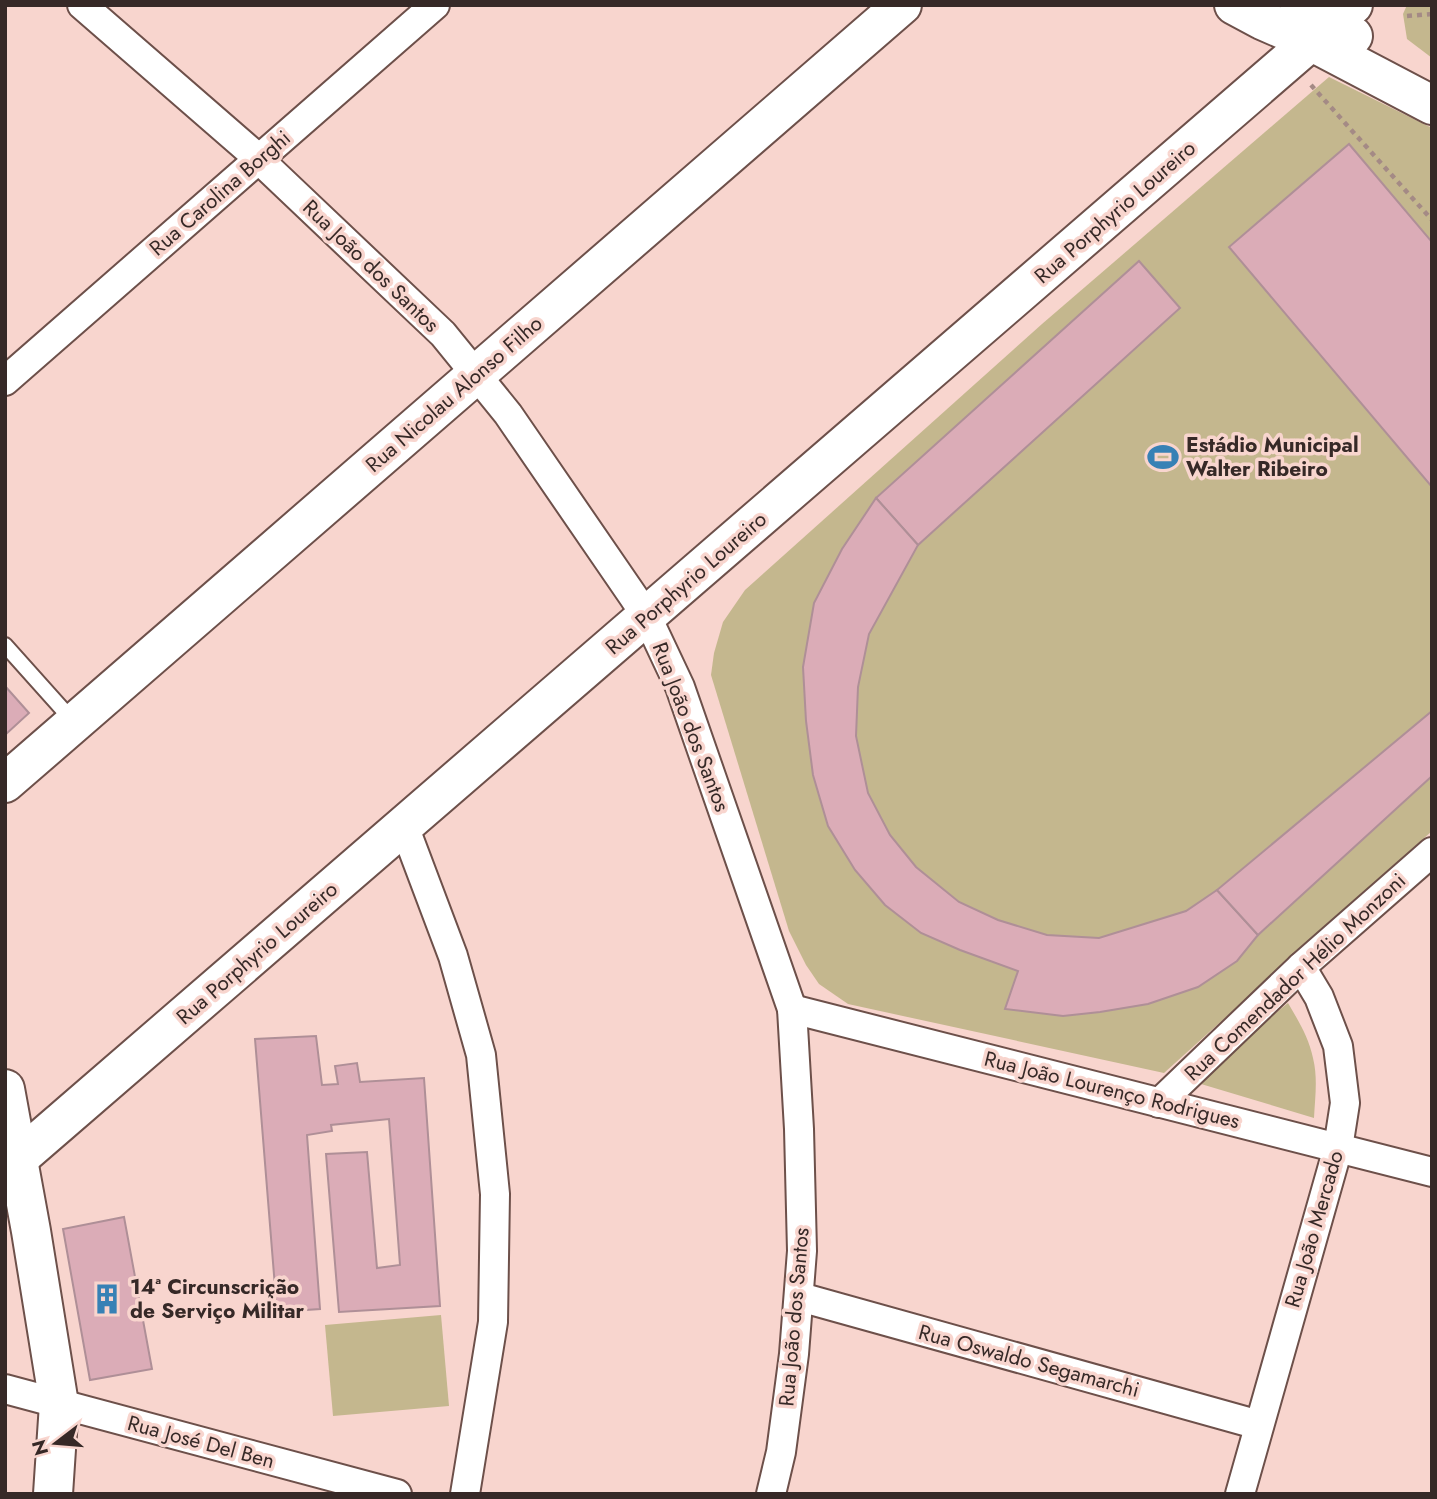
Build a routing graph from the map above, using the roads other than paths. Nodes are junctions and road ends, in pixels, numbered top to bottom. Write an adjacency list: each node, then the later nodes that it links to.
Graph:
1 (82, 5): 9 (street, Rua João dos Santos)
2 (435, 5): 9 (street, Rua Carolina Borghi)
3 (902, 5): 10 (street, Rua Nicolau Alonso Filho)
4 (1234, 5): 6 (street)
5 (1299, 5): 6 (street)
6 (1322, 33): 7 (street); 8 (street); 12 (street, Rua Porphyrio Loureiro)
7 (1432, 79)
8 (1432, 104)
9 (259, 159): 10 (street, Rua João dos Santos); 11 (street, Rua Carolina Borghi)
10 (476, 375): 12 (street, Rua João dos Santos); 14 (street, Rua Nicolau Alonso Filho)
11 (5, 381)
12 (647, 617): 16 (street, Rua Porphyrio Loureiro); 19 (street, Rua João dos Santos)
13 (5, 645): 14 (lane)
14 (74, 722): 15 (street, Rua Nicolau Alonso Filho)
15 (5, 783)
16 (404, 826): 23 (street, Rua Porphyrio Loureiro); 31 (street)
17 (1432, 852): 18 (street, Rua Comendador Hélio Monzoni)
18 (1301, 967): 21 (street, Rua Comendador Hélio Monzoni); 22 (street, Rua João Mercado)
19 (792, 1009): 21 (street, Rua João Lourenço Rodrigues); 25 (street, Rua João dos Santos)
20 (5, 1089): 23 (street)
21 (1159, 1102): 22 (street, Rua João Lourenço Rodrigues)
22 (1338, 1148): 24 (street, Rua João Lourenço Rodrigues); 28 (street, Rua João Mercado)
23 (19, 1159): 27 (street)
24 (1432, 1172)
25 (800, 1297): 28 (street, Rua Oswaldo Segamarchi); 32 (street, Rua João dos Santos)
26 (5, 1389): 27 (street, Rua José Del Ben)
27 (59, 1404): 29 (street); 30 (street, Rua José Del Ben)
28 (1259, 1425): 33 (street, Rua João Mercado)
29 (53, 1494)
30 (397, 1494)
31 (465, 1494)
32 (771, 1494)
33 (1240, 1494)

